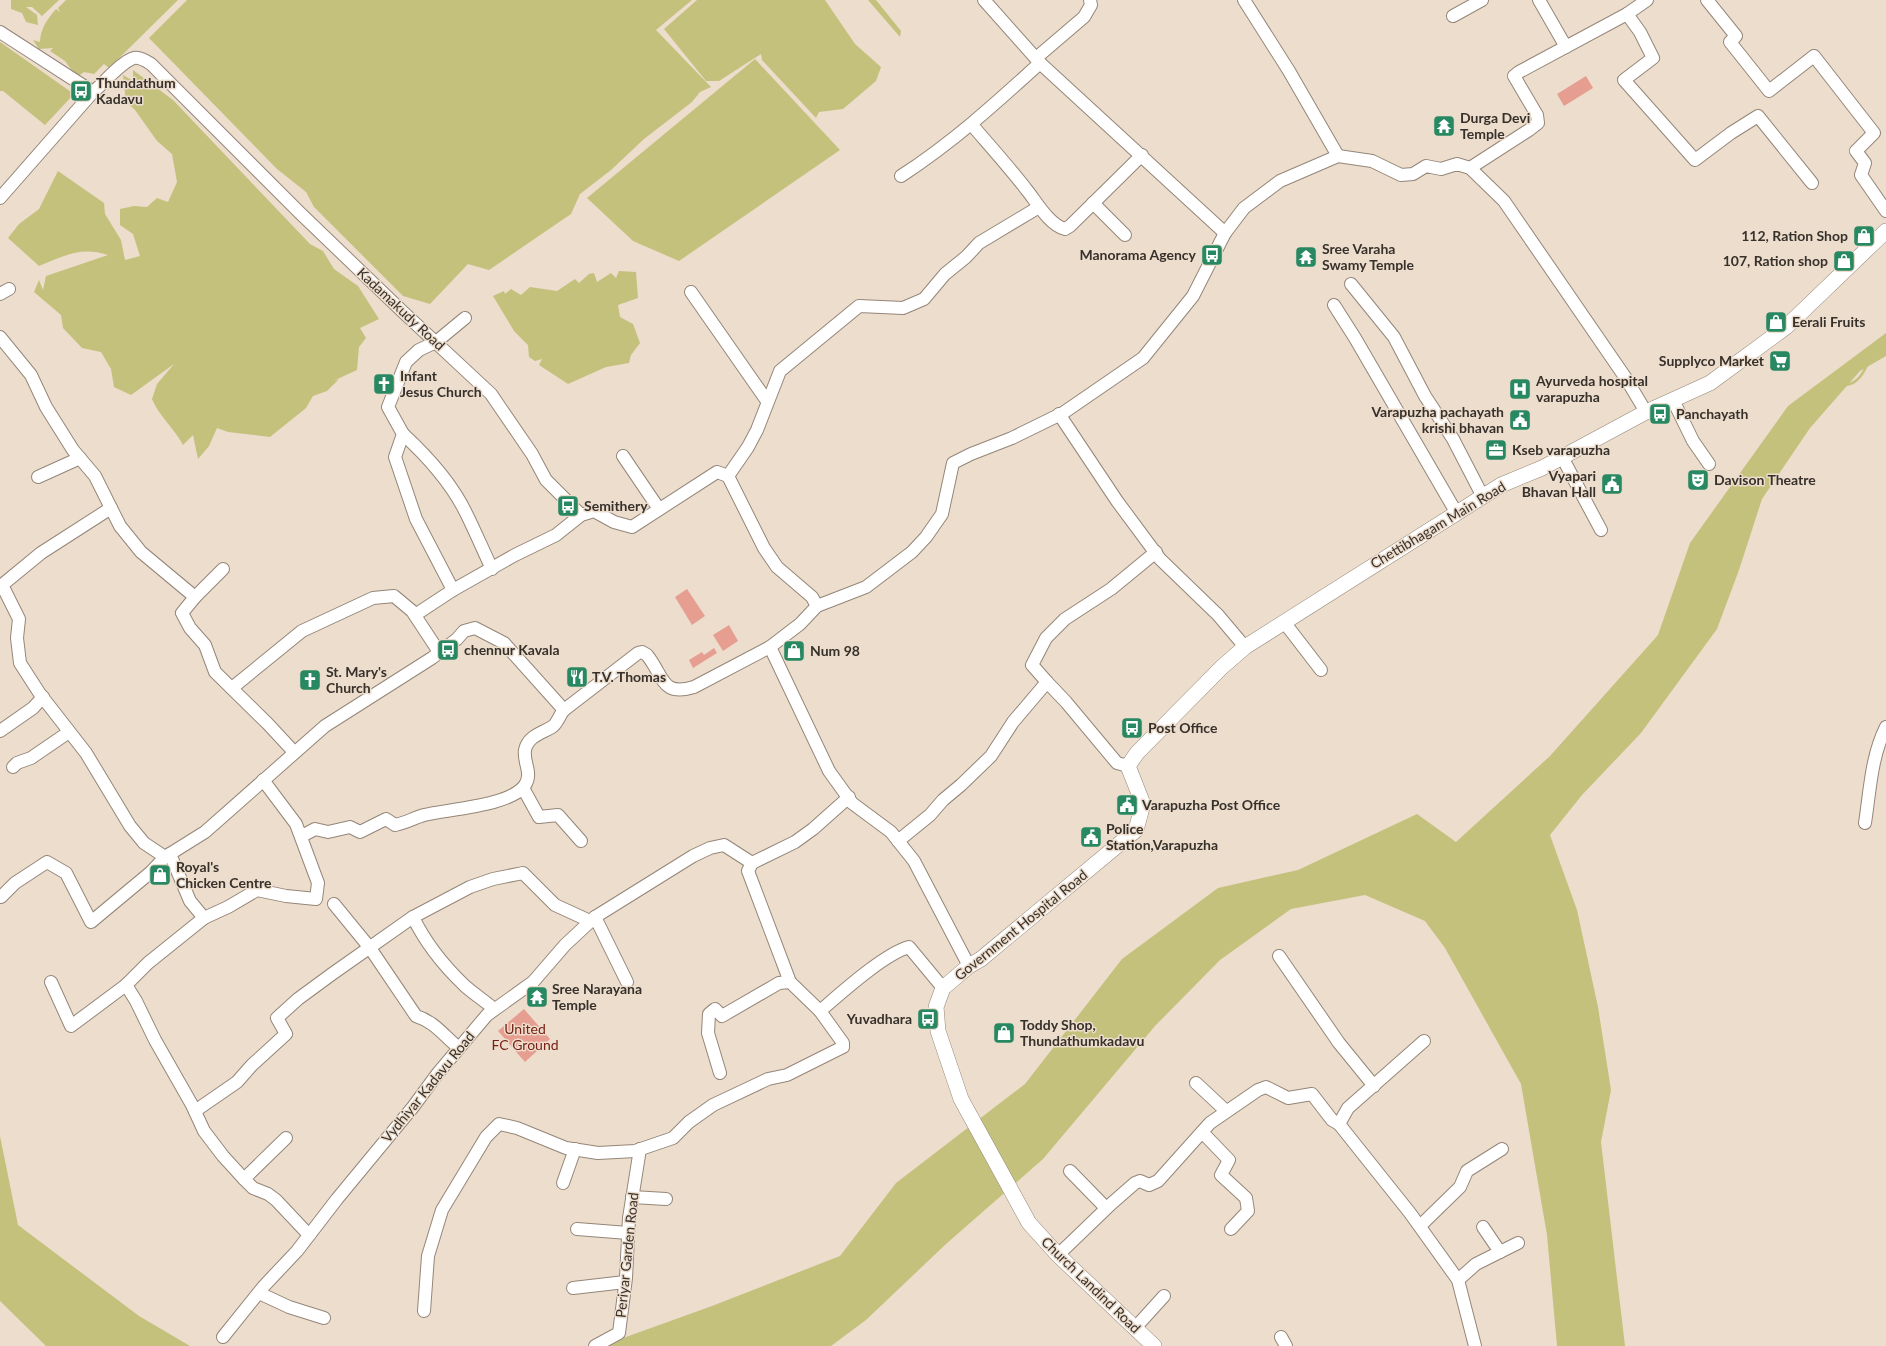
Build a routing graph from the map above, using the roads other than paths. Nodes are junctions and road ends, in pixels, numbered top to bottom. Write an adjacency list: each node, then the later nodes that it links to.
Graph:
1 (984, 0): 12 (street)
2 (1090, 0): 12 (street)
3 (1244, 0): 16 (street)
4 (1482, 0): 9 (street)
5 (1539, 0): 11 (street)
6 (1648, 0): 8 (street)
7 (1707, 0): 23 (street)
8 (1627, 14): 11 (street); 19 (street)
9 (1453, 16)
10 (0, 32): 13 (street)
11 (1566, 47): 17 (street)
12 (1038, 61): 14 (street); 15 (street)
13 (92, 92): 20 (street); 32 (street, Kadamakudy Road)
14 (972, 125): 18 (street); 22 (street)
15 (1142, 155): 21 (street); 24 (street)
16 (1338, 156): 17 (street); 24 (street)
17 (1470, 168): 35 (street)
18 (901, 176)
19 (1812, 183)
20 (0, 198)
21 (1093, 203): 22 (street); 26 (street)
22 (1039, 207): 34 (street)
23 (1886, 211)
24 (1225, 232): 36 (street)
25 (1886, 232): 33 (main road, Chettibhagam Main Road)
26 (1125, 235)
27 (1351, 284): 44 (street)
28 (691, 292): 34 (street)
29 (1334, 305): 47 (street)
30 (465, 318): 32 (street)
31 (0, 337): 40 (street)
32 (436, 342): 37 (street); 48 (street, Kadamakudy Road)
33 (1673, 400): 35 (main road, Chettibhagam Main Road); 41 (street)
34 (767, 401): 42 (street)
35 (1646, 412): 39 (main road, Chettibhagam Main Road)
36 (1059, 414): 50 (street); 56 (street)
37 (403, 434): 51 (street); 54 (street)
38 (622, 456): 46 (street)
39 (1562, 457): 44 (main road, Chettibhagam Main Road); 49 (street)
40 (80, 458): 43 (street); 45 (street)
41 (1709, 464)
42 (728, 476): 46 (street); 56 (street)
43 (38, 477)
44 (1482, 495): 47 (main road, Chettibhagam Main Road)
45 (111, 508): 53 (street); 55 (street)
46 (659, 509): 48 (street)
47 (1456, 512): 58 (main road, Chettibhagam Main Road)
48 (581, 515): 51 (street)
49 (1601, 530)
50 (1156, 552): 60 (street); 63 (street)
51 (492, 569): 54 (street)
52 (223, 570): 55 (street)
53 (1, 586): 65 (street)
54 (453, 590): 57 (street)
55 (195, 597): 64 (street)
56 (817, 606): 59 (street)
57 (415, 615): 61 (street); 64 (street)
58 (1284, 622): 60 (main road, Chettibhagam Main Road); 62 (street)
59 (770, 647): 66 (street); 75 (street)
60 (1245, 647): 71 (main road, Chettibhagam Main Road)
61 (439, 652): 66 (street); 70 (street)
62 (1321, 670)
63 (1047, 682): 71 (street); 79 (street)
64 (232, 688): 70 (street)
65 (43, 698): 68 (street); 69 (street)
66 (564, 710): 74 (street)
67 (1886, 727): 76 (street)
68 (0, 731)
69 (69, 732): 72 (street); 80 (street)
70 (294, 752): 73 (street)
71 (1128, 766): 89 (main road, Government Hospital Road)
72 (13, 767)
73 (263, 780): 77 (street); 80 (street)
74 (523, 788): 77 (street); 78 (street)
75 (849, 797): 79 (street); 81 (street)
76 (1865, 823)
77 (302, 836): 85 (street)
78 (581, 841)
79 (898, 841): 89 (street)
80 (167, 855): 82 (street); 85 (street)
81 (752, 863): 86 (street, Vydhiyar Kadavu Road); 92 (street)
82 (1, 897)
83 (334, 904): 87 (street)
84 (414, 917): 86 (street); 87 (street); 95 (street)
85 (204, 918): 93 (street)
86 (592, 919): 91 (street); 95 (street, Vydhiyar Kadavu Road)
87 (370, 948): 98 (street); 102 (street)
88 (1279, 956): 101 (street)
89 (969, 966): 94 (main road, Government Hospital Road)
90 (51, 982): 93 (street)
91 (627, 982)
92 (790, 982): 96 (street); 99 (street)
93 (126, 985): 102 (street)
94 (943, 988): 96 (street); 116 (main road, Government Hospital Road)
95 (494, 1009): 98 (street, Vydhiyar Kadavu Road)
96 (820, 1011): 108 (street)
97 (1424, 1041): 101 (street)
98 (458, 1048): 122 (street, Vydhiyar Kadavu Road)
99 (720, 1073)
100 (1196, 1084): 103 (street)
101 (1374, 1086): 104 (street)
102 (194, 1111): 111 (street)
103 (1226, 1111): 104 (street); 105 (street)
104 (1339, 1124): 117 (street)
105 (1202, 1132): 115 (street); 120 (street)
106 (286, 1138): 111 (street)
107 (575, 1149): 108 (street); 112 (street); 131 (street)
108 (640, 1149): 113 (street, Periyar Garden Road)
109 (1502, 1149): 117 (street)
110 (1070, 1171): 115 (street)
111 (244, 1179): 122 (street)
112 (563, 1183)
113 (632, 1196): 114 (street); 121 (street, Periyar Garden Road)
114 (666, 1199)
115 (1106, 1208): 125 (street)
116 (1029, 1223): 125 (main road, Church Landind Road)
117 (1420, 1226): 126 (street)
118 (1483, 1227): 124 (street)
119 (577, 1229): 121 (street)
120 (1231, 1229)
121 (628, 1233): 127 (street, Periyar Garden Road)
122 (309, 1235): 129 (street, Vydhiyar Kadavu Road)
123 (1518, 1243): 124 (street)
124 (1500, 1252): 126 (street)
125 (1058, 1255): 133 (main road, Church Landind Road)
126 (1458, 1280): 137 (street)
127 (625, 1282): 128 (street); 135 (street, Periyar Garden Road)
128 (573, 1288)
129 (259, 1293): 132 (street); 134 (street, Vydhiyar Kadavu Road)
130 (1164, 1296): 133 (street)
131 (424, 1311)
132 (324, 1318)
133 (1135, 1328): 136 (main road, Church Landind Road)
134 (223, 1337)
135 (596, 1346)
136 (1154, 1346)
137 (1475, 1346)

